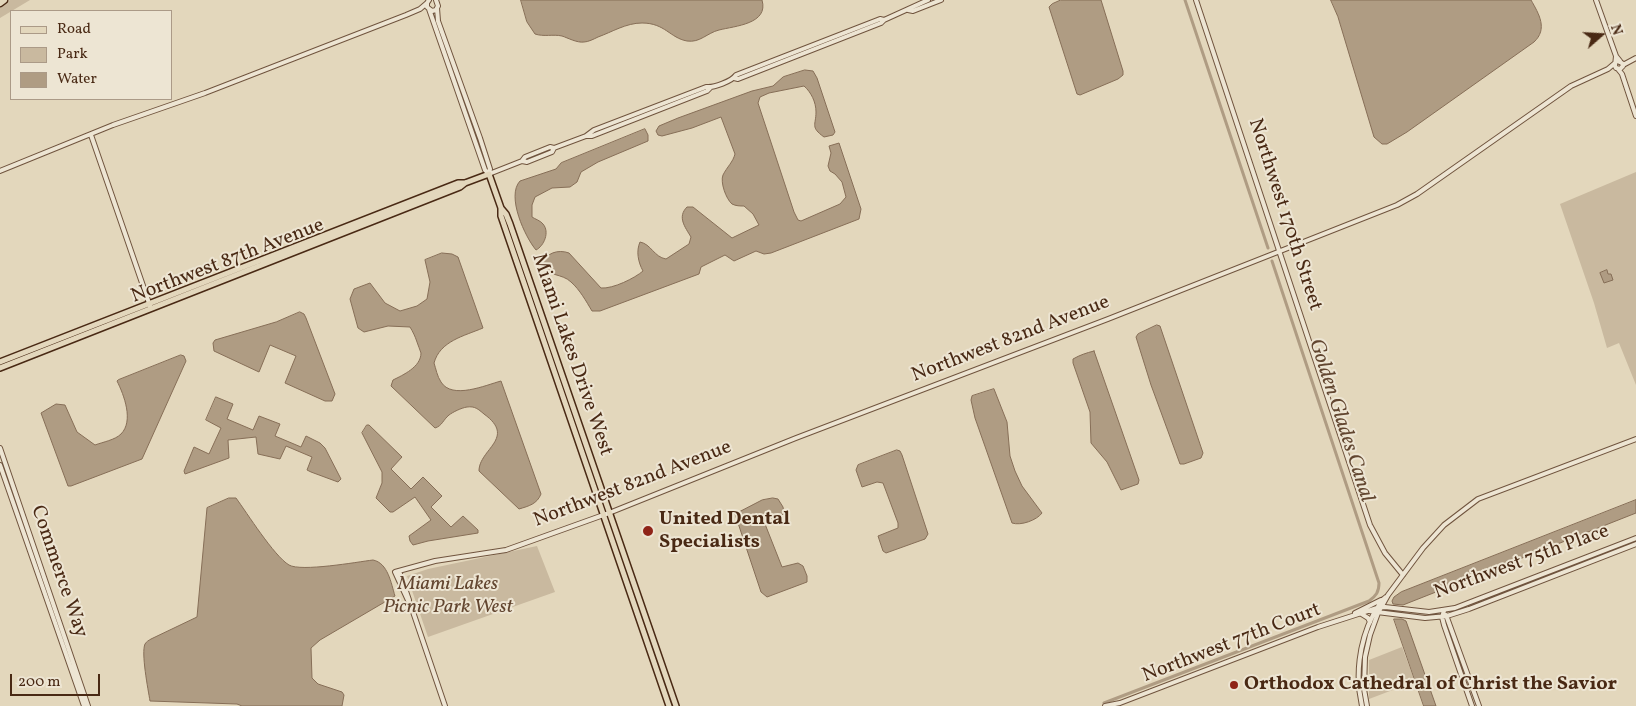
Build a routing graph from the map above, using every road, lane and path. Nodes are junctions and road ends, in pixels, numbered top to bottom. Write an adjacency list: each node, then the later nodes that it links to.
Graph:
1 (4, 0): 7 (highway)
2 (436, 0): 9 (street)
3 (928, 0): 10 (street, Northwest 87th Avenue)
4 (941, 0): 10 (street, Northwest 87th Avenue)
5 (1196, 0): 20 (street, Northwest 170th Street)
6 (1596, 0): 13 (street)
7 (0, 3)
8 (428, 5): 9 (street); 17 (street); 19 (street)
9 (437, 8): 19 (street)
10 (908, 10): 19 (street, Northwest 87th Avenue)
11 (1636, 58): 12 (street)
12 (1629, 61): 13 (street); 14 (street)
13 (1617, 62): 14 (street); 14 (street); 15 (street, Northwest 82nd Avenue)
14 (1620, 67): 15 (street, Northwest 82nd Avenue); 16 (street)
15 (1608, 69): 20 (street, Northwest 82nd Avenue)
16 (1636, 116)
17 (91, 135): 18 (street); 21 (street)
18 (0, 171)
19 (489, 174): 21 (main road, Northwest 87th Avenue); 27 (main road, Miami Lakes Drive West)
20 (1280, 251): 27 (street, Northwest 82nd Avenue); 31 (street, Northwest 170th Street)
21 (150, 306): 22 (main road, Northwest 87th Avenue); 23 (main road, Northwest 87th Avenue)
22 (0, 362)
23 (0, 368)
24 (1636, 439): 31 (street)
25 (0, 448): 43 (street, Commerce Way)
26 (0, 464): 43 (street, Commerce Way)
27 (606, 514): 45 (street, Northwest 82nd Avenue); 46 (main road); 47 (main road)
28 (1635, 538): 30 (street); 36 (street, Northwest 75th Place)
29 (1636, 544): 30 (street, Northwest 75th Place)
30 (1627, 547): 39 (street, Northwest 75th Place)
31 (1403, 575): 32 (street)
32 (1385, 598): 33 (street); 34 (street); 40 (street)
33 (1391, 608): 34 (street, Northwest 75th Place); 36 (street, Northwest 75th Place)
34 (1378, 610): 35 (street, Northwest 75th Place); 38 (street, Northwest 75th Place); 41 (street); 42 (street)
35 (1369, 611): 37 (street, Northwest 77th Court)
36 (1444, 611): 39 (street)
37 (1360, 613): 40 (street, Northwest 77th Court); 42 (street)
38 (1388, 613): 39 (street, Northwest 75th Place); 41 (street)
39 (1444, 616): 51 (street); 52 (street)
40 (1344, 618): 48 (street, Northwest 77th Court)
41 (1376, 619): 50 (street)
42 (1370, 622): 49 (street)
43 (72, 664): 44 (street, Commerce Way)
44 (86, 706)
45 (445, 706)
46 (669, 706)
47 (676, 706)
48 (1105, 706)
49 (1362, 706)
50 (1367, 706)
51 (1472, 706)
52 (1479, 706)

